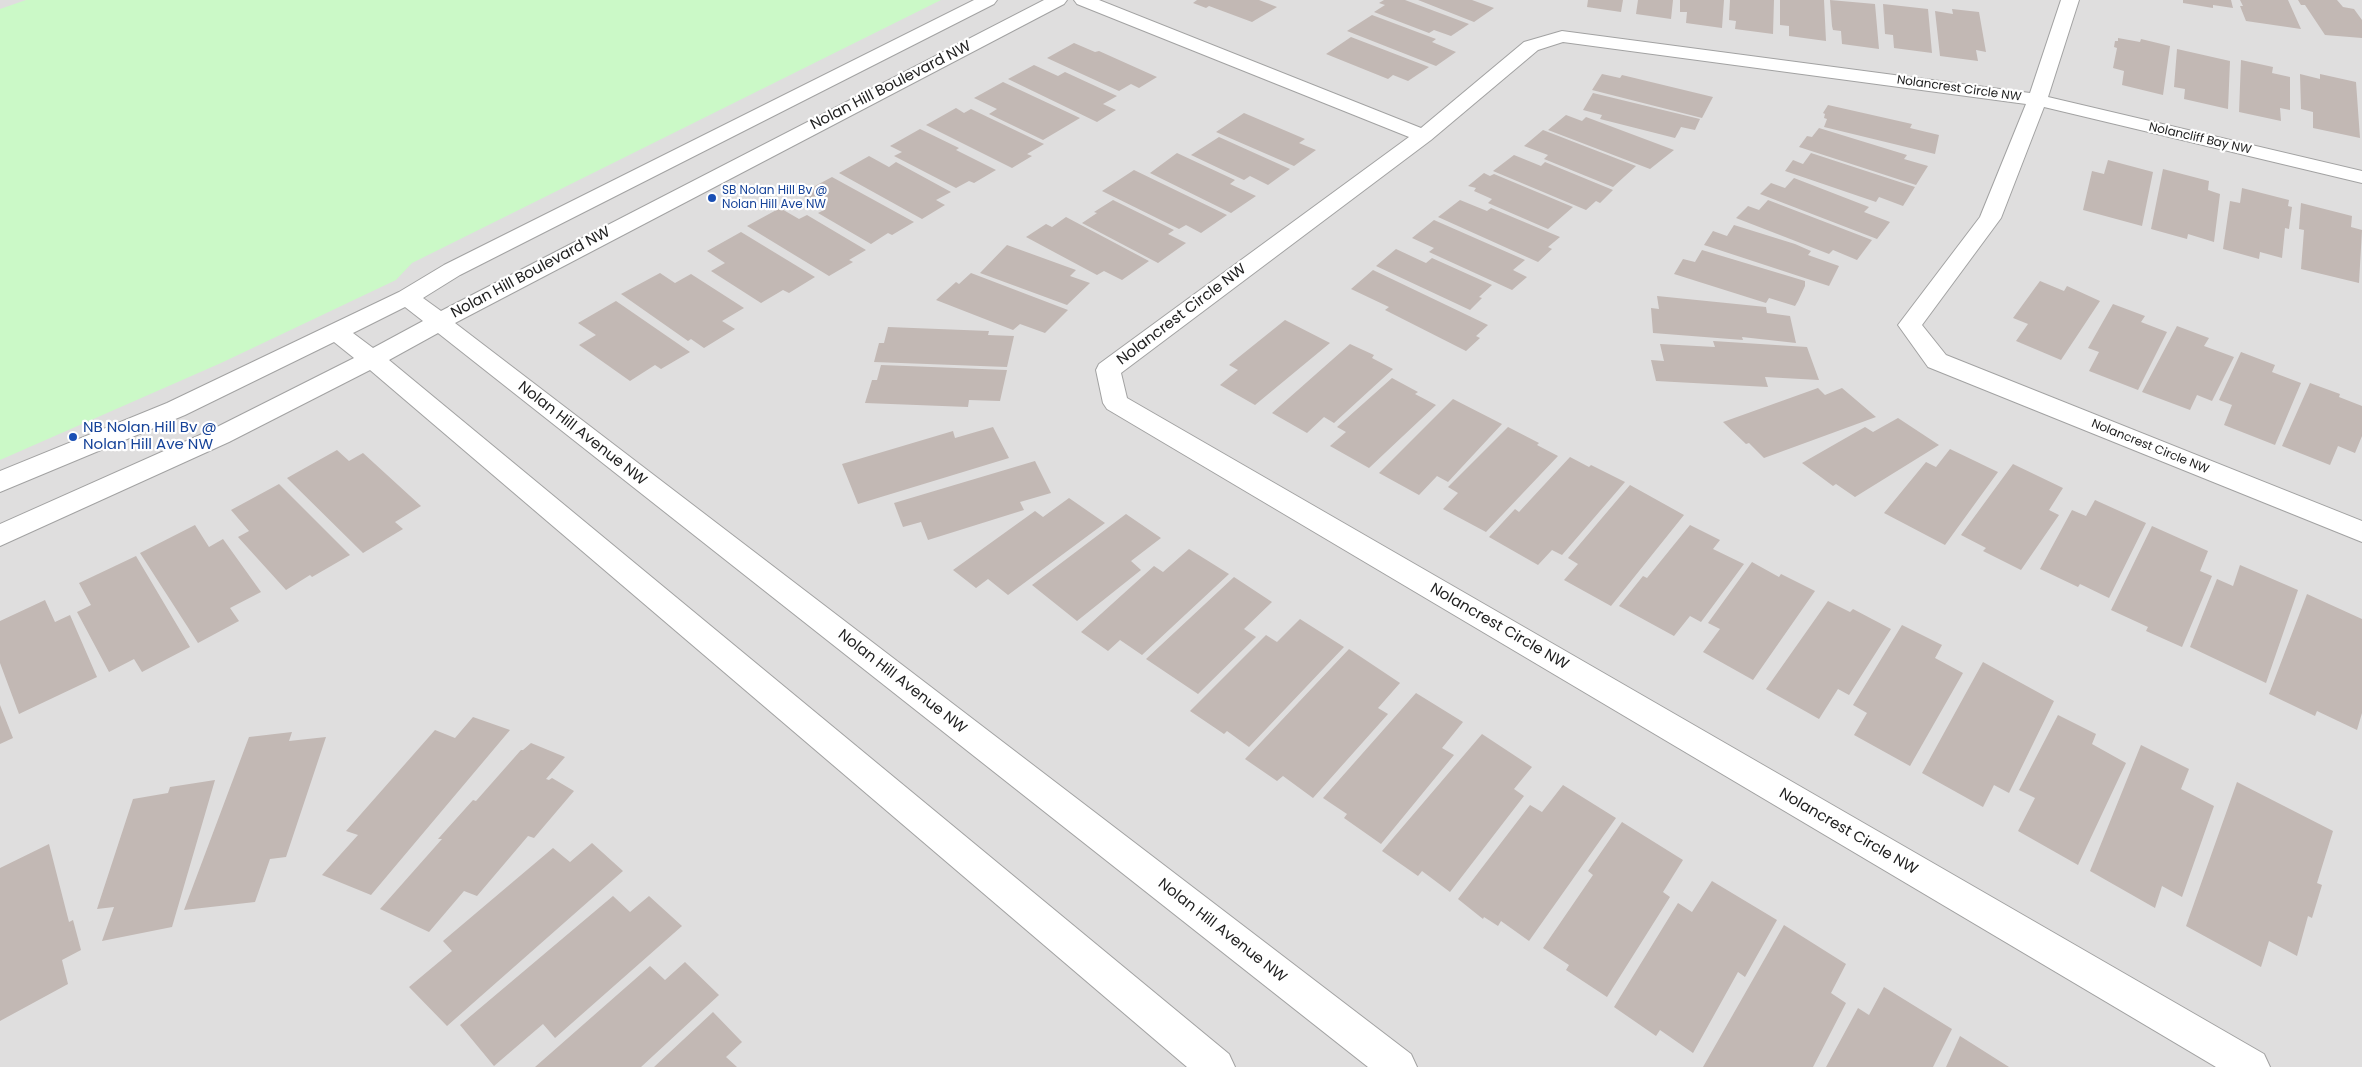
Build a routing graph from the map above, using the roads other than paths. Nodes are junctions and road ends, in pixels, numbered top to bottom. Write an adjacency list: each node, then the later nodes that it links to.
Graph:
1 (988, 0): 8 (street)
2 (1058, 0): 9 (street, Nolan Hill Boulevard NW)
3 (1083, 0): 6 (street)
4 (2070, 0): 5 (street)
5 (2037, 100): 6 (street, Nolancrest Circle NW); 7 (street, Nolancliff Bay NW); 13 (street, Nolancrest Circle NW)
6 (1424, 136): 17 (street, Nolancrest Circle NW)
7 (2362, 177)
8 (407, 297): 9 (street, Nolan Hill Avenue NW); 10 (street)
9 (438, 322): 11 (street, Nolan Hill Boulevard NW); 16 (street, Nolan Hill Avenue NW)
10 (336, 332): 11 (street); 12 (street)
11 (372, 359): 14 (street, Nolan Hill Boulevard NW); 15 (street)
12 (0, 482)
13 (2362, 532)
14 (0, 536)
15 (1216, 1067)
16 (1398, 1067)
17 (2251, 1067)

